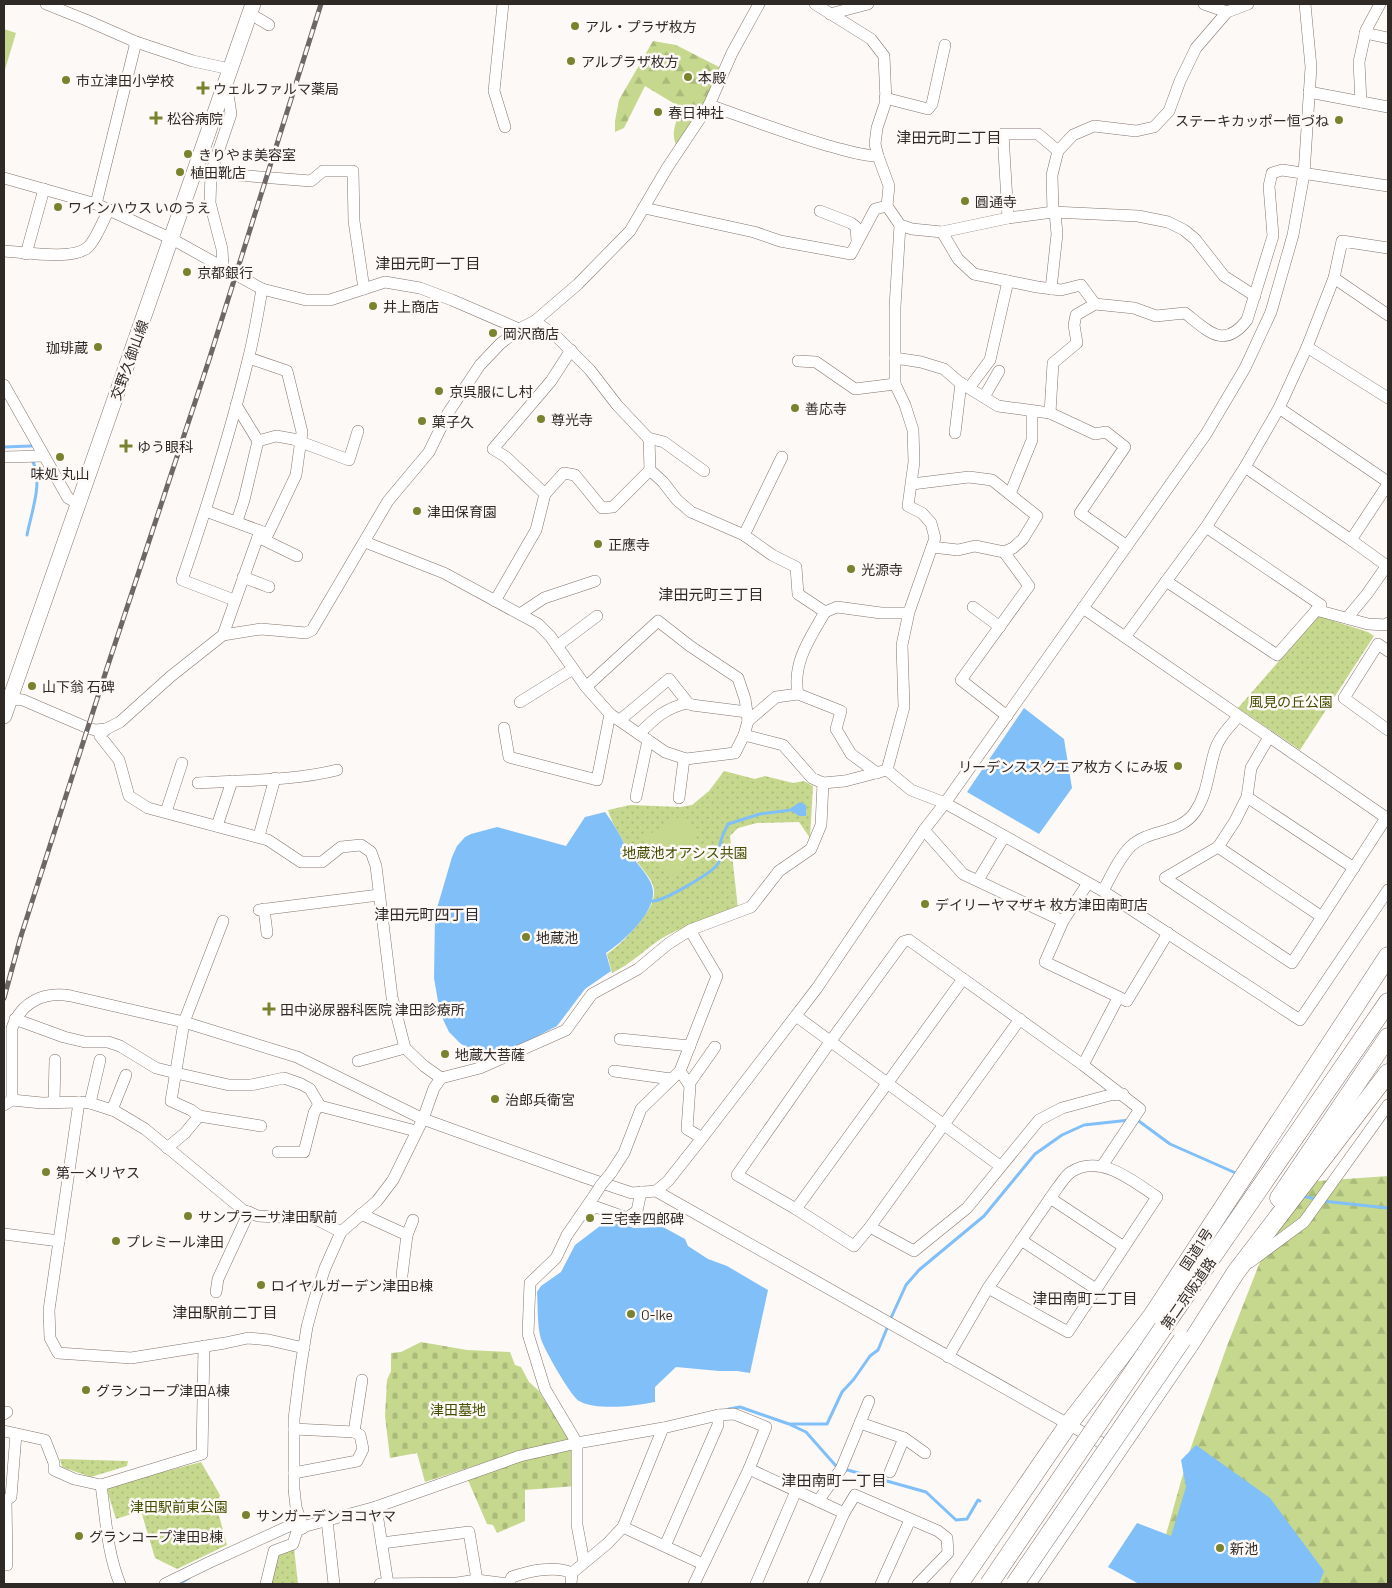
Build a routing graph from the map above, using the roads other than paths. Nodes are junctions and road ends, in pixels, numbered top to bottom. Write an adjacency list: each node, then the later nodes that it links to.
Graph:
1 (46, 4): 16 (street)
2 (502, 4): 24 (street)
3 (759, 4): 22 (street)
4 (815, 4): 12 (street)
5 (868, 4): 12 (street)
6 (1204, 4): 11 (street)
7 (1248, 4): 11 (street)
8 (1305, 4): 19 (street)
9 (1380, 4): 14 (street)
10 (251, 9): 13 (street); 18 (main road, 交野久御山線)
11 (1227, 12): 25 (street)
12 (830, 14): 20 (street)
13 (269, 25)
14 (1365, 33): 15 (street); 21 (street)
15 (1388, 38)
16 (136, 42): 18 (street); 32 (street)
17 (946, 45): 20 (street)
18 (228, 75): 27 (street); 41 (main road, 交野久御山線)
19 (1309, 92): 21 (street); 28 (street)
20 (885, 98): 26 (street)
21 (1361, 102): 23 (street)
22 (709, 105): 26 (street); 34 (street)
23 (1388, 107)
24 (505, 126)
25 (1058, 151): 37 (street); 38 (street)
26 (878, 156): 33 (street)
27 (211, 174): 46 (street); 49 (street)
28 (1304, 174): 30 (street); 52 (street); 95 (street)
29 (4, 178): 31 (street)
30 (1388, 186)
31 (44, 189): 32 (street); 45 (street)
32 (96, 204): 35 (street)
33 (886, 206): 39 (street); 42 (street)
34 (644, 208): 42 (street); 55 (street)
35 (109, 210): 41 (street); 45 (street)
36 (820, 211): 42 (street)
37 (1054, 212): 38 (street); 51 (street); 52 (street)
38 (1008, 218): 40 (street)
39 (900, 225): 40 (street); 60 (street)
40 (942, 232): 48 (street)
41 (172, 239): 46 (street); 87 (main road, 交野久御山線)
42 (858, 241)
43 (1388, 248): 47 (street)
44 (4, 252): 45 (street)
45 (26, 254)
46 (223, 267): 50 (street)
47 (1334, 278): 54 (street); 57 (street)
48 (1008, 281): 51 (street); 65 (street)
49 (364, 288): 50 (street); 56 (street)
50 (262, 289): 59 (street)
51 (1051, 289): 53 (street)
52 (1255, 296): 53 (street)
53 (1095, 304): 71 (street)
54 (1388, 315)
55 (535, 321): 56 (street); 58 (street)
56 (519, 329): 94 (street)
57 (1307, 347): 67 (street); 69 (street)
58 (571, 350): 74 (street); 85 (street)
59 (249, 358): 68 (street); 76 (street)
60 (895, 358): 63 (street); 65 (street)
61 (798, 361): 63 (street)
62 (999, 371): 66 (street)
63 (895, 384): 84 (street)
64 (4, 386): 77 (street)
65 (965, 386): 66 (street); 73 (street)
66 (984, 397): 70 (street)
67 (1388, 398)
68 (236, 405): 75 (street); 88 (street)
69 (1279, 408): 80 (street); 83 (street)
70 (1032, 411): 71 (street); 86 (street)
71 (1050, 413): 95 (street)
72 (358, 431): 76 (street)
73 (955, 433)
74 (648, 438): 81 (street); 82 (street)
75 (258, 441): 76 (street); 89 (street)
76 (300, 442): 91 (street)
77 (44, 456): 78 (street); 87 (street)
78 (4, 457)
79 (782, 458): 92 (street)
80 (1245, 467): 90 (street); 93 (street)
81 (650, 470): 85 (street); 92 (street)
82 (704, 471)
83 (1388, 483): 93 (street)
84 (912, 484): 86 (street); 96 (street)
85 (545, 494): 105 (street)
86 (1010, 494): 97 (street)
87 (77, 503): 123 (main road, 交野久御山線)
88 (206, 511): 89 (street); 104 (street)
89 (237, 522): 91 (street)
90 (1206, 527): 102 (street); 108 (street)
91 (259, 534): 98 (street); 100 (street)
92 (744, 536): 109 (street)
93 (1351, 540): 99 (street)
94 (365, 542): 105 (street); 116 (street)
95 (1126, 546): 107 (street)
96 (932, 547): 97 (street); 110 (street)
97 (1004, 552): 115 (street)
98 (297, 556)
99 (1388, 565): 113 (street)
100 (243, 577): 103 (street); 104 (street)
101 (595, 581): 111 (street)
102 (1166, 581): 108 (street); 117 (street)
103 (269, 586)
104 (234, 600): 116 (street)
105 (495, 601): 111 (street)
106 (973, 607): 115 (street)
107 (1083, 608): 117 (street); 128 (street)
108 (1316, 610): 113 (street)
109 (825, 612): 110 (street); 122 (street)
110 (908, 613): 140 (street)
111 (520, 614): 118 (street)
112 (598, 616): 118 (street)
113 (1347, 618): 114 (street)
114 (1388, 623)
115 (1000, 627): 128 (street)
116 (223, 635): 132 (street)
117 (1125, 637): 129 (street)
118 (557, 646): 120 (street)
119 (1388, 651): 133 (street)
120 (573, 669): 121 (street); 124 (street)
121 (586, 687): 127 (street); 130 (street)
122 (798, 694): 127 (street); 140 (street)
123 (7, 698): 126 (main road, 交野久御山線); 132 (street)
124 (520, 702)
125 (688, 703): 127 (street); 130 (street); 135 (street)
126 (4, 716)
127 (747, 716): 134 (street)
128 (1006, 716): 148 (street)
129 (1239, 716): 136 (street); 160 (street)
130 (615, 717): 131 (street); 135 (street)
131 (504, 728)
132 (106, 729): 149 (street)
133 (1388, 730)
134 (744, 734): 137 (street); 144 (street)
135 (644, 737): 137 (street); 145 (street)
136 (1269, 737): 146 (street); 150 (street)
137 (684, 759): 147 (street)
138 (182, 762): 149 (street)
139 (337, 770): 141 (street)
140 (882, 771): 144 (street); 148 (street)
141 (275, 778): 142 (street); 153 (street)
142 (232, 781): 143 (street); 151 (street)
143 (198, 783)
144 (823, 783): 165 (street)
145 (636, 797)
146 (1247, 797): 155 (street); 156 (street)
147 (679, 798)
148 (945, 803): 152 (street); 154 (street)
149 (166, 812): 151 (street)
150 (1387, 818): 156 (street)
151 (217, 826): 153 (street)
152 (924, 830): 157 (street); 172 (street)
153 (259, 836): 161 (street)
154 (1004, 837): 157 (street); 158 (street)
155 (1218, 847): 162 (street); 162 (street)
156 (1354, 868): 162 (street)
157 (978, 880): 164 (street)
158 (1088, 883): 160 (street); 164 (street)
159 (1388, 890): 167 (street)
160 (1102, 891): 167 (street)
161 (379, 895): 166 (street); 181 (street)
162 (1322, 917)
163 (223, 921): 175 (street)
164 (1063, 921): 170 (street)
165 (690, 930): 179 (street); 191 (street)
166 (267, 933)
167 (1168, 933): 170 (street)
168 (1388, 956): 239 (highway, 国道1号)
169 (964, 979): 174 (street); 178 (street); 192 (street)
170 (1118, 998): 185 (street)
171 (1388, 1002): 283 (highway, 第二京阪道路, bridge)
172 (796, 1016): 178 (street); 206 (street)
173 (16, 1019): 175 (street); 187 (street); 197 (street)
174 (1020, 1020): 185 (street); 203 (street)
175 (184, 1022): 187 (street); 202 (street)
176 (1388, 1037): 231 (highway, 第二京阪道路)
177 (620, 1039): 179 (street)
178 (830, 1042): 192 (street); 214 (street)
179 (690, 1046): 189 (street)
180 (714, 1047): 193 (street)
181 (405, 1048): 184 (street); 191 (street)
182 (55, 1060): 195 (street)
183 (100, 1060): 196 (street)
184 (358, 1062)
185 (1084, 1065): 194 (street)
186 (614, 1071): 189 (street)
187 (176, 1073): 198 (street); 201 (street)
188 (1388, 1073): 226 (highway)
189 (676, 1075): 193 (street); 217 (street, bridge)
190 (126, 1076): 200 (street)
191 (441, 1078): 202 (street)
192 (887, 1083): 203 (street); 214 (street)
193 (689, 1084): 206 (street)
194 (1123, 1094): 209 (street); 210 (street)
195 (54, 1102): 196 (street); 197 (street)
196 (85, 1102): 200 (street); 224 (street)
197 (8, 1103)
198 (318, 1104): 205 (street); 208 (street)
199 (1388, 1105): 226 (street)
200 (112, 1110): 207 (street)
201 (199, 1116): 204 (street); 207 (street)
202 (423, 1119): 205 (street); 212 (street)
203 (944, 1125): 209 (street); 219 (street)
204 (261, 1126)
205 (416, 1131): 216 (street)
206 (702, 1138): 211 (street)
207 (167, 1148): 215 (street)
208 (278, 1152)
209 (1000, 1166): 219 (street)
210 (1102, 1166): 213 (street); 225 (street)
211 (656, 1191): 212 (street); 234 (street)
212 (641, 1192): 217 (street)
213 (1050, 1198): 223 (street); 225 (street)
214 (796, 1209): 219 (street)
215 (249, 1212): 220 (street); 230 (street)
216 (362, 1214): 220 (street); 222 (street)
217 (582, 1215): 246 (street)
218 (413, 1220): 222 (street)
219 (870, 1227)
220 (341, 1232): 233 (street)
221 (4, 1234): 224 (street)
222 (407, 1235): 227 (street)
223 (1021, 1240): 228 (street); 229 (street)
224 (59, 1241): 232 (street)
225 (1124, 1246): 229 (street)
226 (1236, 1272): 231 (highway)
227 (402, 1275)
228 (988, 1288): 229 (street); 234 (street)
229 (1096, 1289)
230 (216, 1292)
231 (1186, 1342): 247 (highway); 284 (highway, 第二京阪道路, bridge)
232 (204, 1346): 233 (street); 252 (street)
233 (304, 1348): 241 (street)
234 (948, 1357): 239 (street)
235 (362, 1380): 243 (street)
236 (868, 1402): 238 (street)
237 (718, 1416): 240 (street); 249 (street); 263 (street)
238 (860, 1423): 245 (street); 254 (street)
239 (1068, 1425): 247 (street); 282 (highway, 国道1号)
240 (663, 1428): 246 (street); 261 (street)
241 (294, 1429): 243 (street); 251 (street)
242 (4, 1431): 244 (street)
243 (354, 1432): 251 (street)
244 (16, 1434): 252 (street); 255 (street)
245 (904, 1438): 248 (street); 250 (street)
246 (577, 1443): 256 (street); 264 (street)
247 (1117, 1452): 285 (highway)
248 (925, 1453)
249 (748, 1469): 253 (street); 265 (street)
250 (890, 1472)
251 (294, 1473): 260 (street)
252 (101, 1485): 270 (street)
253 (796, 1491): 254 (street); 278 (street)
254 (818, 1501): 257 (street)
255 (5, 1502): 266 (street)
256 (376, 1508): 258 (street); 262 (street)
257 (844, 1513): 259 (street); 279 (street)
258 (327, 1520): 260 (street); 273 (street)
259 (910, 1520): 280 (street); 281 (street)
260 (301, 1525): 271 (street); 272 (street)
261 (623, 1527): 263 (street); 264 (street)
262 (382, 1543): 268 (street); 274 (street)
263 (665, 1546): 265 (street)
264 (584, 1562): 267 (street)
265 (703, 1564): 277 (street)
266 (4, 1565)
267 (572, 1579): 276 (street)
268 (477, 1580): 275 (street); 276 (street)
269 (427, 1583): 274 (street); 275 (street)
270 (120, 1584)
271 (166, 1584)
272 (266, 1584)
273 (334, 1584)
274 (385, 1584)
275 (458, 1584)
276 (508, 1584)
277 (694, 1584)
278 (756, 1584)
279 (814, 1584)
280 (881, 1584)
281 (918, 1584)
282 (960, 1584)
283 (989, 1584)
284 (1015, 1584)
285 (1026, 1584)

